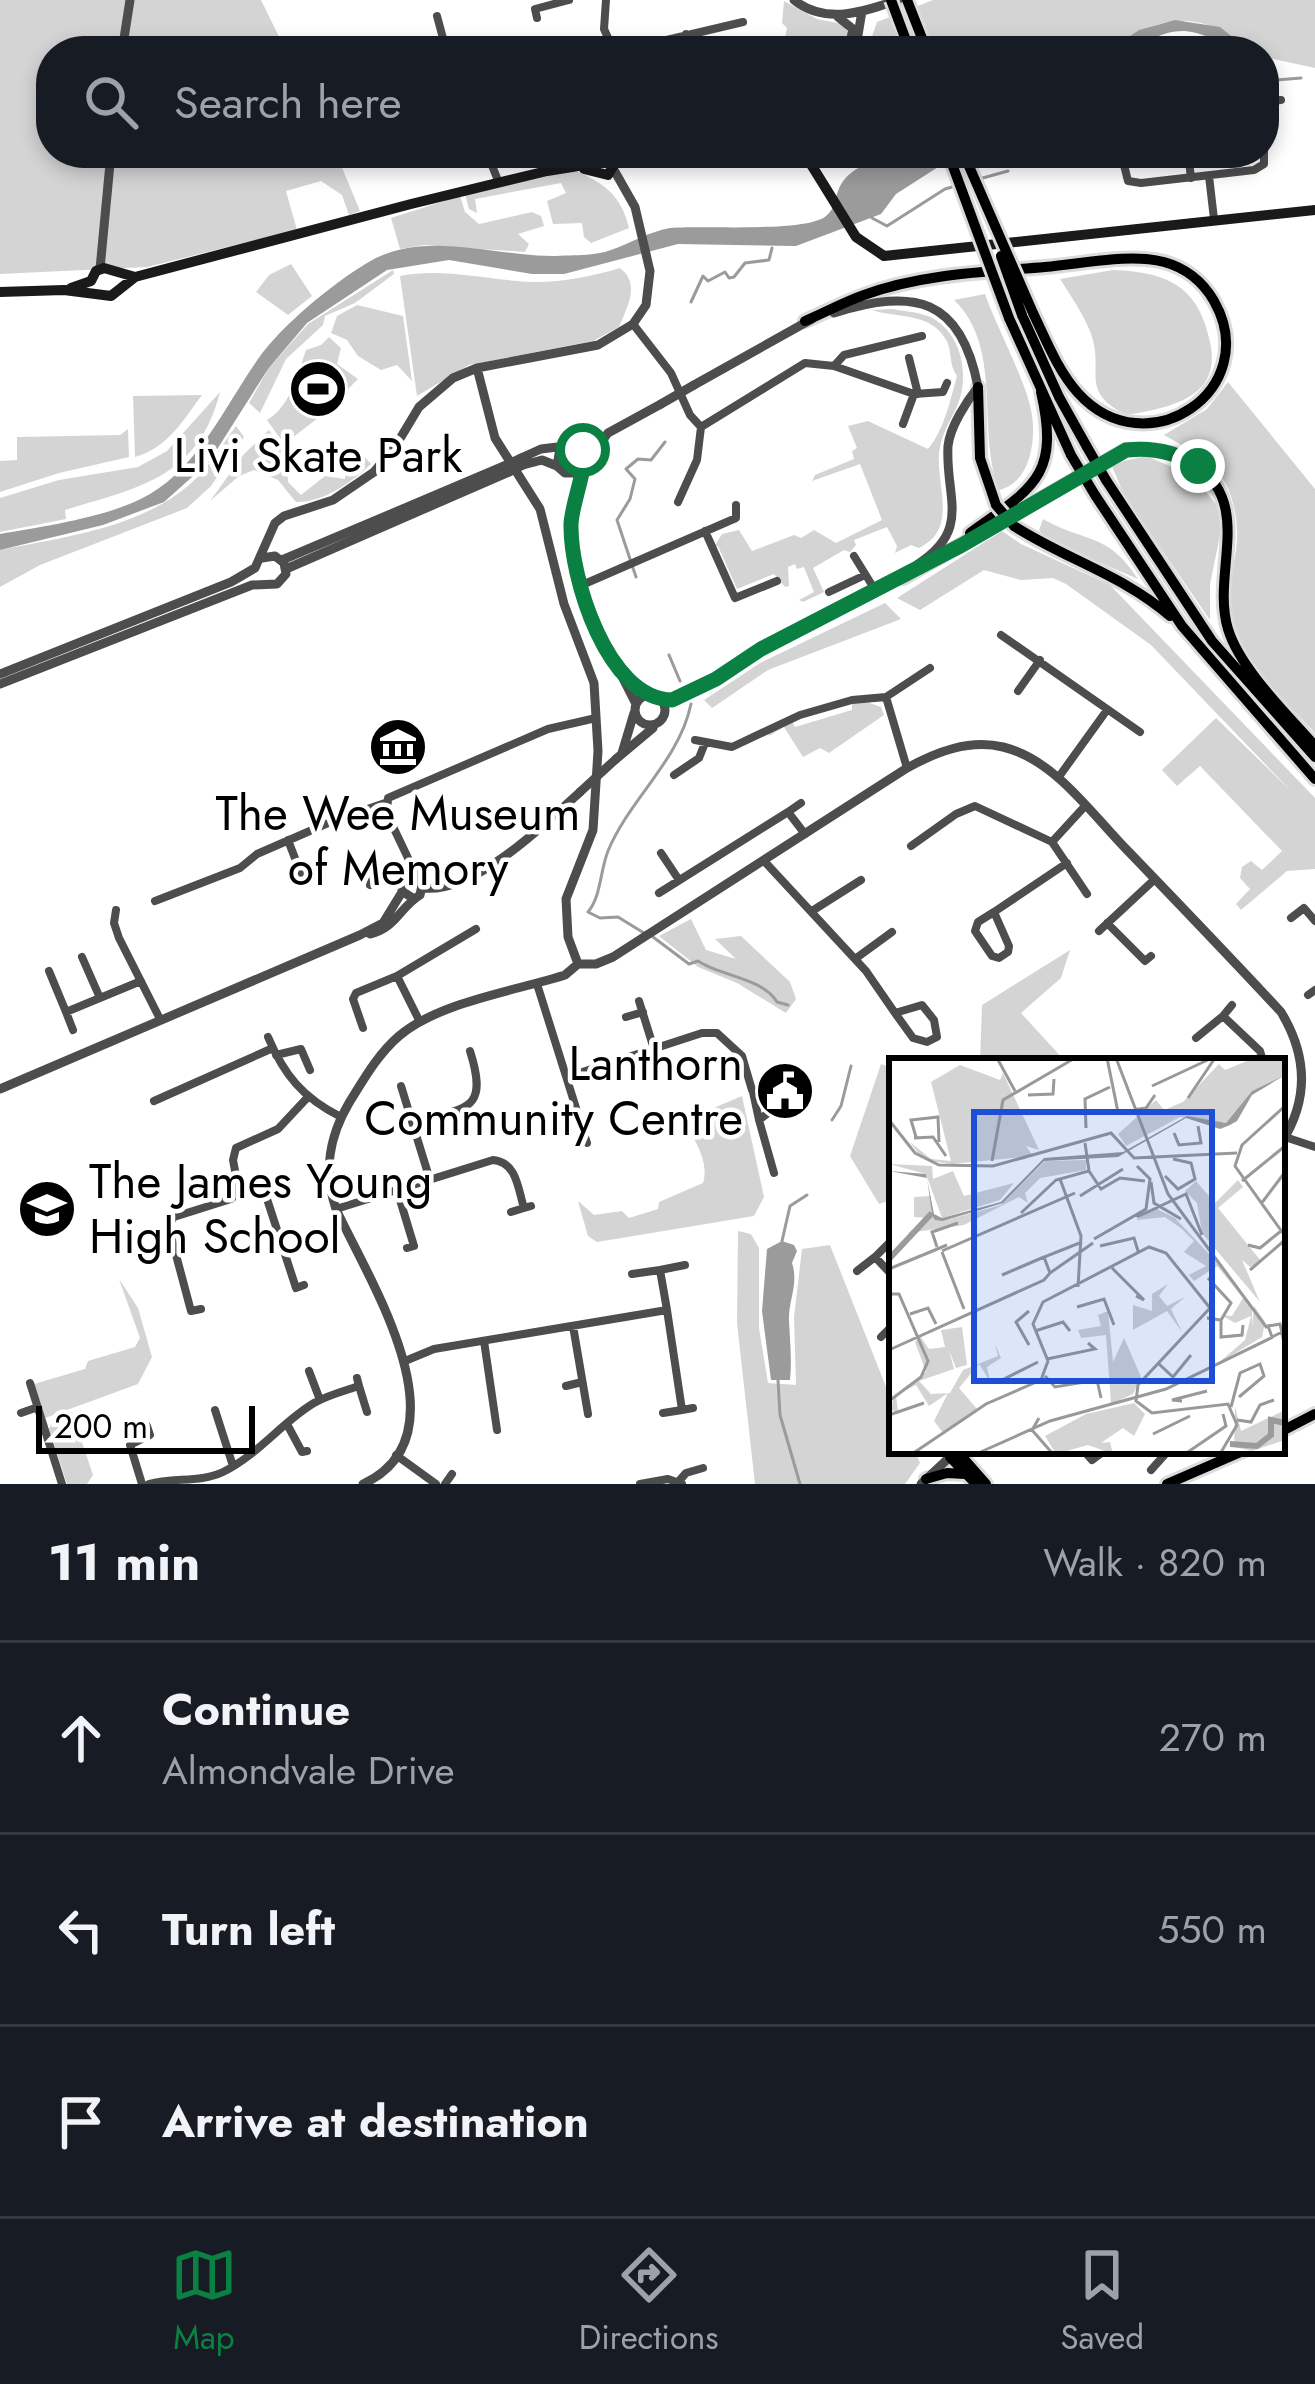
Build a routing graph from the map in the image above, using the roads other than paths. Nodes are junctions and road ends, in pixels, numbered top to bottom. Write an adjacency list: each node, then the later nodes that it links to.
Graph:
1 (130, 0): 13 (street)
2 (569, 0): 7 (street)
3 (606, 0): 15 (street)
4 (794, 0): 9 (street)
5 (894, 0): 8 (street); 19 (main road, bridge)
6 (909, 0): 20 (main road)
7 (535, 10)
8 (862, 11): 9 (street); 18 (street)
9 (835, 15): 17 (street)
10 (437, 16): 14 (street)
11 (736, 26): 12 (street)
12 (686, 34): 16 (street)
13 (124, 36)
14 (440, 36)
15 (607, 36)
16 (678, 36)
17 (853, 36)
18 (856, 36)
19 (905, 36)
20 (922, 36)
21 (111, 168): 36 (street)
22 (494, 168): 33 (street)
23 (564, 168): 33 (main road)
24 (613, 168): 41 (street)
25 (813, 168): 35 (main road)
26 (955, 168): 39 (main road, bridge)
27 (969, 168): 39 (main road, bridge)
28 (1124, 168): 32 (street)
29 (1190, 168): 32 (street)
30 (1260, 168): 31 (street)
31 (1209, 176): 32 (street); 35 (street)
32 (1191, 178)
33 (500, 183): 36 (main road)
34 (1315, 210): 35 (main road)
35 (1214, 219)
36 (110, 271): 37 (main road); 37 (main road)
37 (94, 287): 38 (main road)
38 (0, 292)
39 (1021, 315): 40 (main road); 48 (main road); 89 (main road, bridge)
40 (805, 321): 46 (street); 54 (street, bridge)
41 (633, 324): 45 (street); 51 (street)
42 (922, 336): 44 (street)
43 (909, 358): 49 (street)
44 (834, 366): 49 (street); 51 (street)
45 (477, 368): 59 (street); 84 (street)
46 (977, 387): 66 (street); 72 (main road, bridge)
47 (946, 392): 49 (street)
48 (1041, 392): 61 (main road); 72 (main road, bridge)
49 (916, 394): 50 (street)
50 (903, 424)
51 (701, 427): 57 (street)
52 (560, 448): 53 (street); 54 (street); 55 (street)
53 (522, 462): 55 (street); 63 (street, bridge)
54 (583, 466): 55 (street); 56 (street)
55 (561, 470): 56 (street)
56 (573, 502): 69 (street)
57 (678, 502)
58 (736, 505): 60 (street)
59 (271, 530): 63 (street); 64 (street)
60 (705, 531): 67 (street); 69 (street)
61 (950, 550): 66 (main road); 87 (main road)
62 (854, 556): 65 (street)
63 (281, 562): 64 (street); 68 (street)
64 (259, 563): 68 (street); 76 (street)
65 (863, 576): 70 (street); 71 (street)
66 (903, 578): 70 (street)
67 (777, 580)
68 (262, 583): 78 (street)
69 (582, 585): 77 (street)
70 (875, 590): 81 (street)
71 (829, 592)
72 (1182, 626): 93 (main road)
73 (1001, 635): 74 (street)
74 (1040, 660): 79 (street); 83 (street)
75 (930, 668): 80 (street)
76 (0, 674)
77 (622, 676): 81 (street); 82 (street)
78 (0, 684)
79 (1018, 691)
80 (886, 697): 90 (street); 91 (street)
81 (655, 698): 82 (street); 85 (street)
82 (635, 709): 85 (street); 88 (street)
83 (1107, 710): 86 (street); 92 (street)
84 (596, 718): 94 (street); 129 (street)
85 (657, 724): 88 (street)
86 (1139, 732)
87 (1315, 746)
88 (619, 756): 110 (street, bridge)
89 (1315, 757)
90 (907, 768): 92 (street); 98 (street)
91 (674, 775)
92 (1058, 778): 96 (street)
93 (1315, 779)
94 (385, 803): 99 (street); 102 (street)
95 (801, 803): 97 (street)
96 (1085, 806): 100 (street); 107 (street)
97 (788, 812): 98 (street); 108 (street)
98 (806, 836): 104 (street)
99 (289, 840): 106 (street); 115 (street)
100 (1052, 842): 101 (street); 105 (street)
101 (911, 846)
102 (402, 847): 110 (street); 111 (street)
103 (661, 853): 108 (street)
104 (765, 862): 117 (street); 129 (street)
105 (1067, 863): 113 (street); 118 (street)
106 (301, 874)
107 (1155, 879): 121 (street); 160 (street)
108 (679, 880): 112 (street)
109 (861, 880): 117 (street)
110 (420, 884): 111 (street); 114 (street)
111 (403, 886): 114 (street); 125 (street)
112 (658, 893)
113 (1088, 894)
114 (414, 899): 125 (street)
115 (154, 901)
116 (116, 910): 132 (street)
117 (812, 911): 128 (street)
118 (994, 912): 118 (street)
119 (1291, 918): 120 (street)
120 (1315, 921)
121 (1107, 923): 123 (street); 126 (street)
122 (476, 929): 131 (street)
123 (1099, 931)
124 (886, 933): 128 (street)
125 (360, 935): 142 (street)
126 (1151, 956)
127 (82, 957): 134 (street)
128 (855, 958): 139 (street)
129 (578, 964): 133 (street)
130 (49, 971): 137 (street)
131 (398, 976): 143 (street); 144 (street)
132 (141, 981): 134 (street); 142 (street)
133 (537, 984): 144 (street); 153 (street)
134 (100, 998): 137 (street)
135 (639, 1001): 138 (street)
136 (1232, 1005): 140 (street)
137 (66, 1012): 145 (street)
138 (643, 1012): 141 (street); 148 (street)
139 (895, 1013): 139 (street)
140 (1223, 1016): 147 (street); 151 (street)
141 (626, 1017)
142 (160, 1019): 154 (street)
143 (346, 1022)
144 (419, 1022): 158 (street)
145 (73, 1030)
146 (268, 1036): 149 (street)
147 (1196, 1038)
148 (654, 1048): 153 (street); 164 (street)
149 (275, 1051): 152 (street); 156 (street); 157 (street)
150 (470, 1051): 159 (street)
151 (1262, 1058)
152 (310, 1070)
153 (567, 1077): 162 (street)
154 (0, 1086)
155 (405, 1092): 159 (street)
156 (308, 1098): 158 (street); 167 (street)
157 (154, 1101)
158 (341, 1117): 168 (street)
159 (412, 1122): 165 (street)
160 (1285, 1138)
161 (1285, 1140): 163 (street)
162 (587, 1143)
163 (1315, 1147)
164 (774, 1173)
165 (430, 1180): 166 (street); 169 (street)
166 (397, 1190): 168 (street); 171 (street)
167 (238, 1192): 178 (street); 180 (street)
168 (336, 1209): 185 (street)
169 (511, 1212)
170 (889, 1243): 172 (street)
171 (414, 1245)
172 (875, 1257): 175 (street); 176 (street)
173 (685, 1265): 174 (street)
174 (660, 1270): 177 (street); 179 (street)
175 (857, 1271)
176 (889, 1272)
177 (632, 1274)
178 (296, 1288)
179 (667, 1310): 181 (street); 195 (street)
180 (192, 1311)
181 (573, 1326): 184 (street); 187 (street)
182 (889, 1329): 183 (street)
183 (881, 1337)
184 (484, 1341): 185 (street); 199 (street)
185 (405, 1361): 208 (street)
186 (309, 1370): 190 (street)
187 (582, 1382): 189 (street); 196 (street)
188 (30, 1383): 191 (street)
189 (566, 1386)
190 (320, 1400): 193 (street); 198 (street)
191 (38, 1408): 194 (street); 216 (street)
192 (214, 1410): 209 (street)
193 (367, 1412)
194 (21, 1413)
195 (663, 1413)
196 (588, 1414)
197 (1315, 1414): 200 (main road)
198 (288, 1426): 202 (street); 209 (street)
199 (496, 1430)
200 (1285, 1430)
201 (150, 1435): 217 (street)
202 (302, 1452)
203 (954, 1454): 214 (street)
204 (955, 1454): 213 (main road)
205 (956, 1454): 223 (main road)
206 (1165, 1454): 211 (street)
207 (1236, 1454): 224 (main road)
208 (396, 1455): 218 (street); 219 (street)
209 (233, 1466): 217 (street)
210 (703, 1468): 215 (street)
211 (1151, 1470)
212 (452, 1474): 220 (street)
213 (965, 1474): 214 (main road); 222 (main road)
214 (924, 1482)
215 (681, 1483): 221 (street)
216 (62, 1484)
217 (146, 1484)
218 (363, 1484)
219 (436, 1484)
220 (445, 1484)
221 (640, 1484)
222 (976, 1484)
223 (986, 1484)
224 (1168, 1484)

